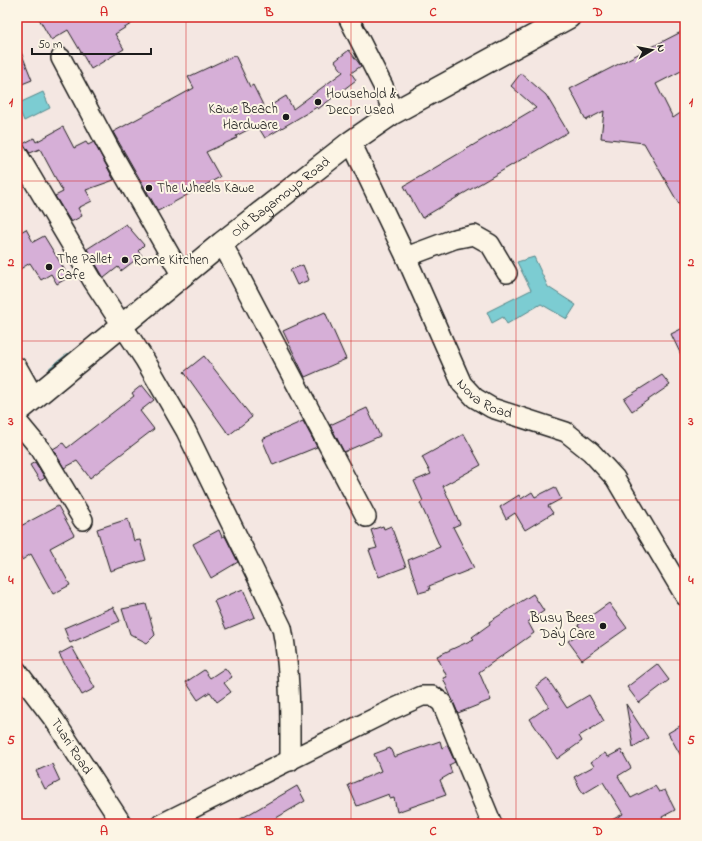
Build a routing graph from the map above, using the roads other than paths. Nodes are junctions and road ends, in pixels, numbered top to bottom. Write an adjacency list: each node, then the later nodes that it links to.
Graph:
1 (348, 17): 4 (street)
2 (569, 17): 4 (main road, Old Bagamoyo Road)
3 (61, 58): 10 (street)
4 (393, 113): 5 (main road, Old Bagamoyo Road)
5 (351, 142): 7 (main road, Old Bagamoyo Road); 8 (street, Nova Road)
6 (17, 153): 11 (street)
7 (222, 243): 10 (main road, Old Bagamoyo Road); 16 (street)
8 (406, 257): 9 (street); 18 (street, Nova Road)
9 (507, 273)
10 (182, 276): 11 (main road, Old Bagamoyo Road)
11 (123, 326): 13 (main road, Old Bagamoyo Road); 20 (street)
12 (17, 367): 13 (street)
13 (35, 399): 14 (main road, Old Bagamoyo Road)
14 (17, 412)
15 (17, 421): 17 (street)
16 (366, 517)
17 (83, 520)
18 (685, 596)
19 (17, 671): 21 (street, Tuari Road)
20 (290, 761): 22 (street); 23 (street)
21 (122, 824)
22 (161, 824)
23 (492, 824)

